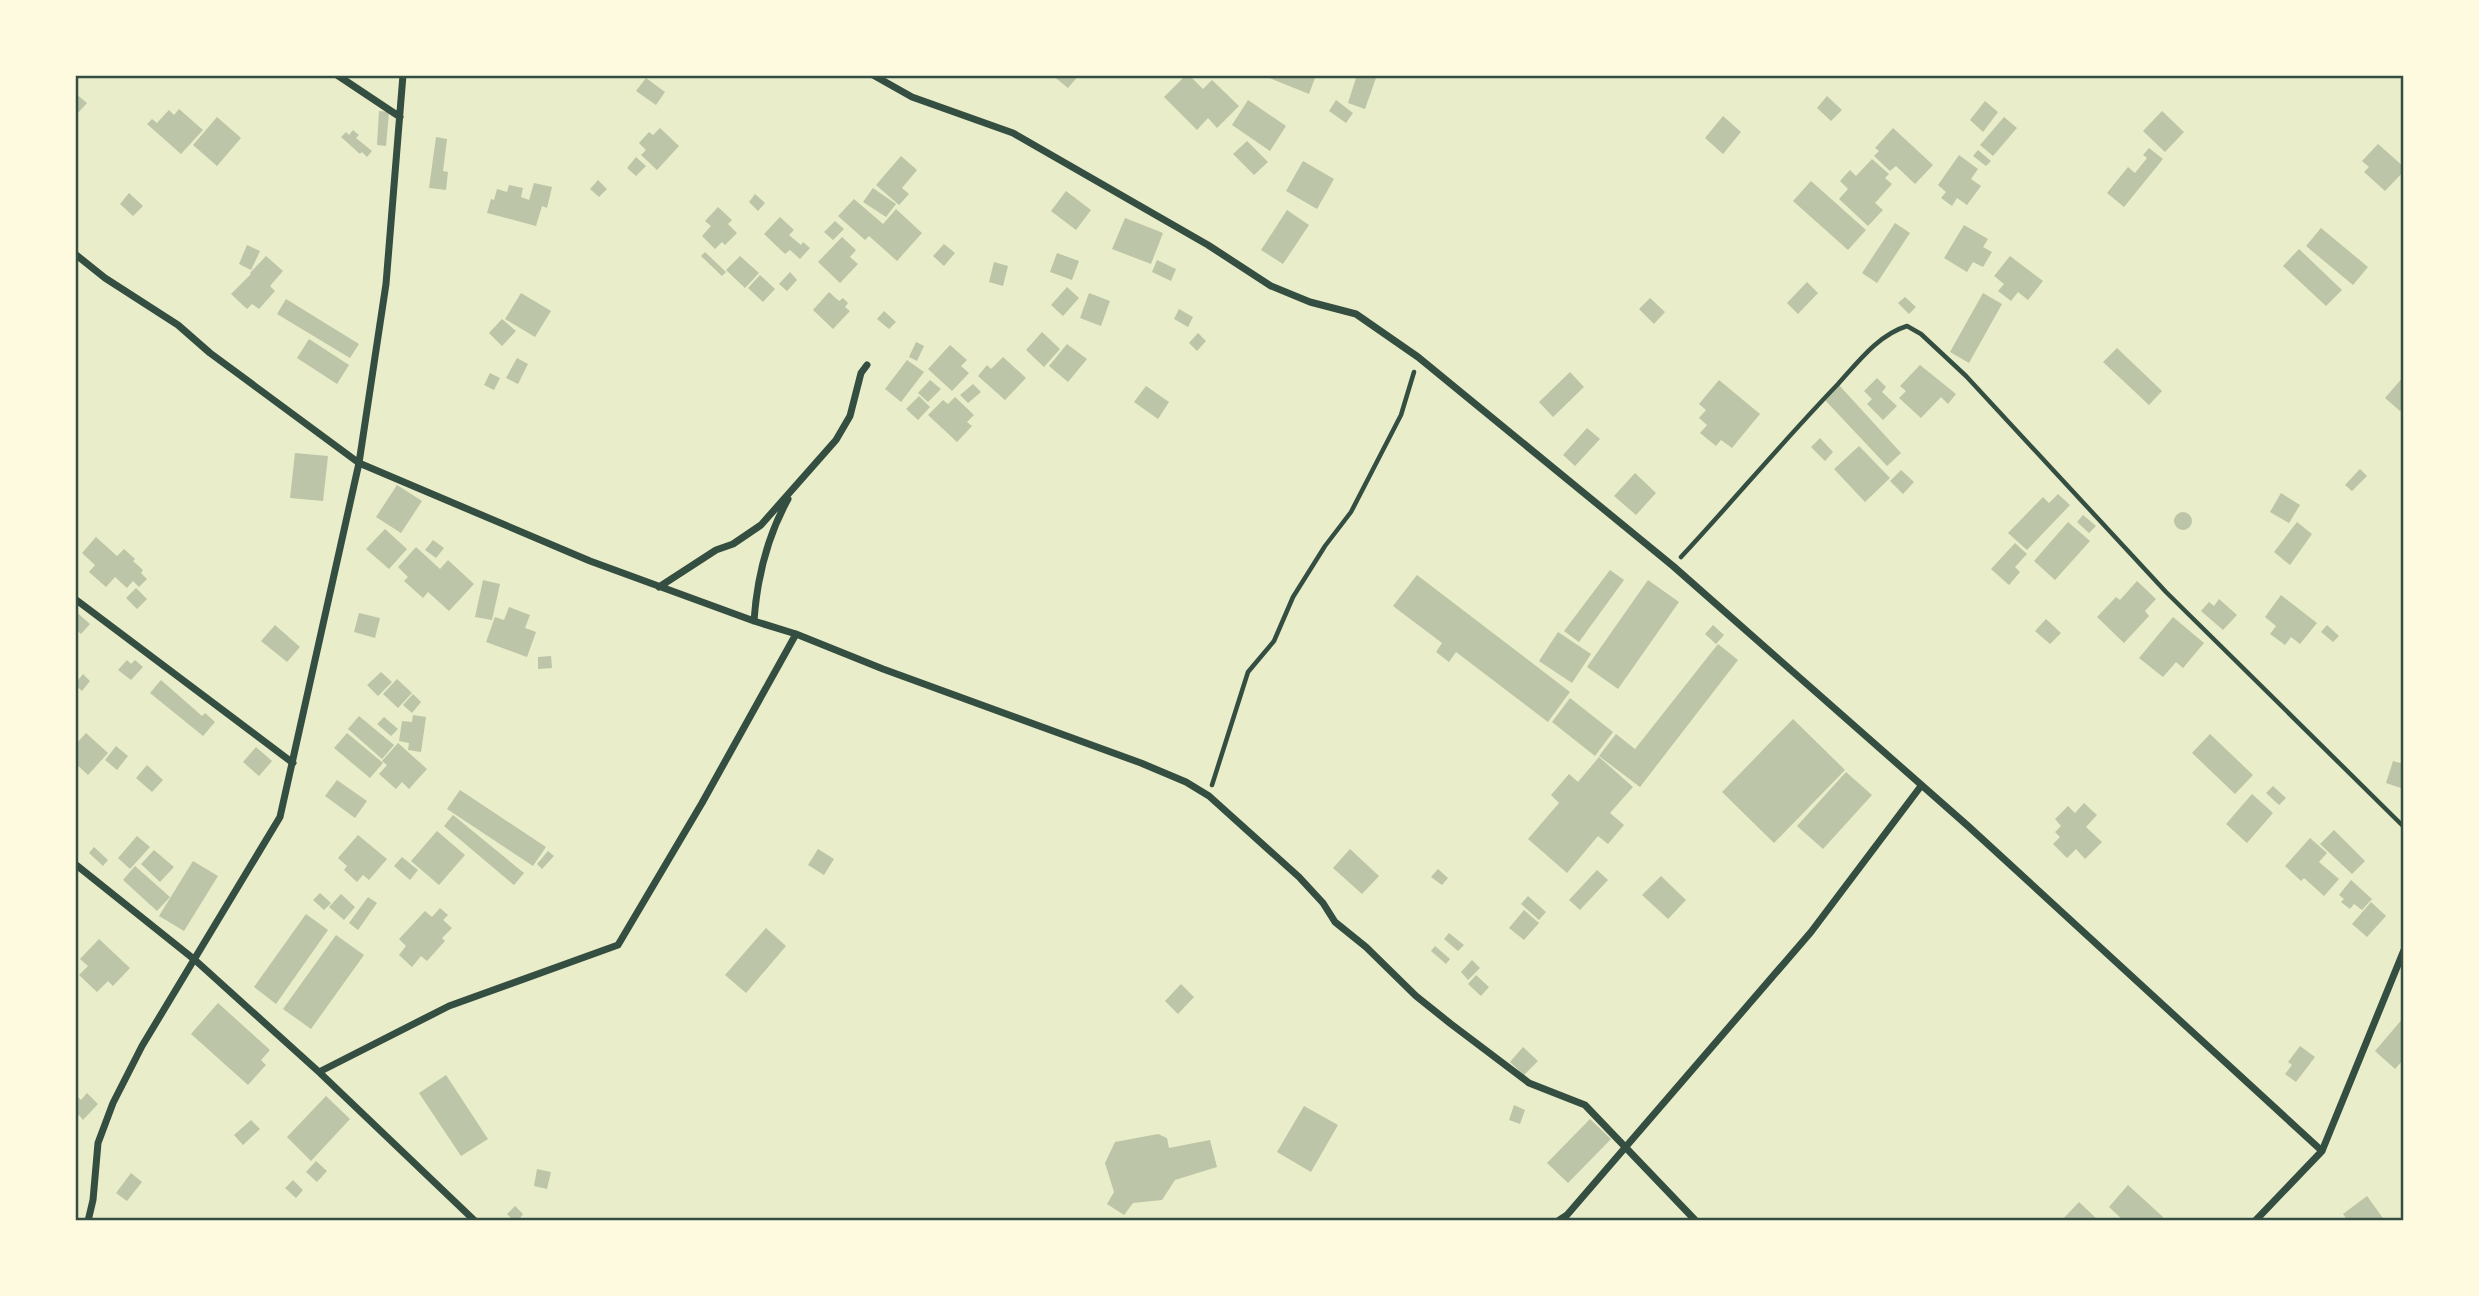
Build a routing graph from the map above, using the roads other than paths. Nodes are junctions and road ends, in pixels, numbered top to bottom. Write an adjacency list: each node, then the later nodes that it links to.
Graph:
1 (337, 75): 4 (street)
2 (403, 75): 4 (street)
3 (873, 75): 14 (street)
4 (400, 117): 7 (street)
5 (75, 254): 7 (street)
6 (867, 365): 8 (street)
7 (359, 463): 9 (street); 13 (street)
8 (794, 487): 9 (street); 11 (street)
9 (659, 587): 11 (street)
10 (75, 599): 13 (street)
11 (754, 621): 12 (street)
12 (796, 634): 18 (street); 19 (street)
13 (293, 764): 17 (street)
14 (1921, 786): 19 (street); 20 (street)
15 (75, 864): 17 (street)
16 (2404, 950): 20 (street)
17 (195, 960): 18 (street); 21 (street)
18 (319, 1072): 22 (street)
19 (1625, 1147): 23 (street); 24 (street)
20 (2322, 1152): 25 (street)
21 (88, 1221)
22 (475, 1221)
23 (1558, 1221)
24 (1696, 1221)
25 (2255, 1221)

